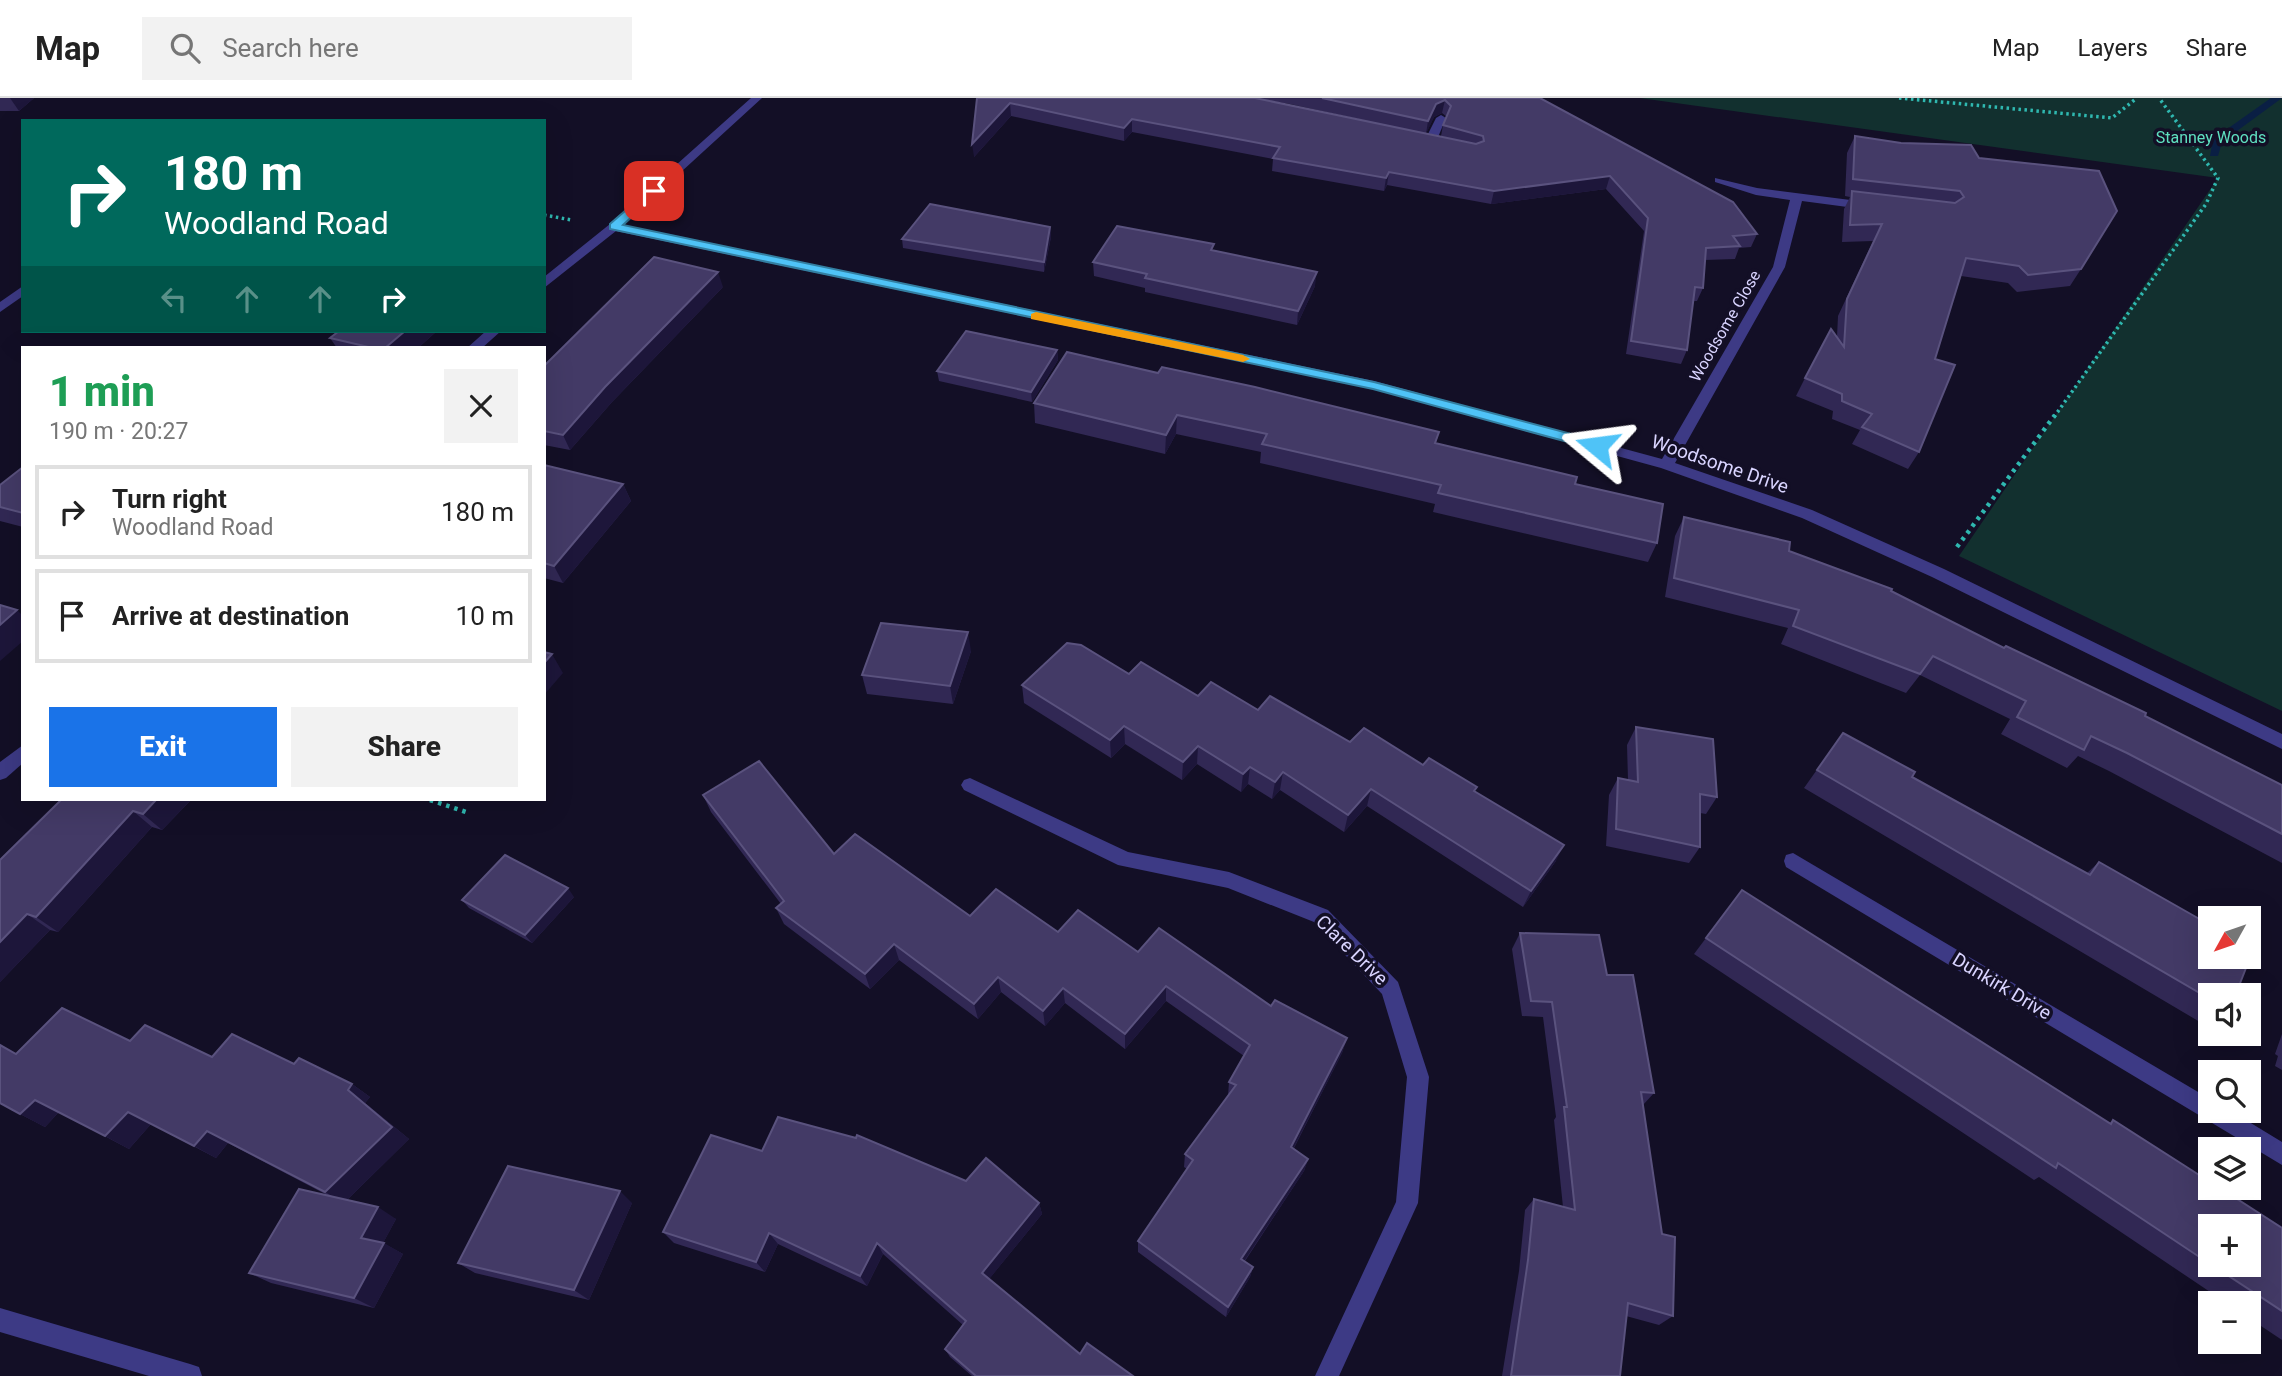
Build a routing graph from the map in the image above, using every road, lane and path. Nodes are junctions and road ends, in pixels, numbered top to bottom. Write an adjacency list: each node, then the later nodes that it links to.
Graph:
1 (757, 98): 10 (street)
2 (1899, 98): 3 (path)
3 (2137, 98)
4 (2159, 98): 17 (path)
5 (1441, 118): 6 (street)
6 (1418, 139)
7 (1719, 180): 8 (street)
8 (1797, 197): 9 (street); 16 (street, Woodsome Close)
9 (1879, 206)
10 (614, 227): 11 (street); 16 (street, Woodsome Drive)
11 (546, 282)
12 (21, 292): 13 (street)
13 (0, 308)
14 (492, 333): 15 (street)
15 (476, 346)
16 (1666, 465): 17 (street, Woodsome Drive)
17 (1938, 573): 18 (street, Woodsome Drive)
18 (2282, 742)
19 (21, 754): 20 (street)
20 (0, 773)
21 (971, 785): 30 (street, Clare Drive)
22 (433, 801): 23 (path)
23 (469, 813)
24 (1793, 861): 25 (street, Dunkirk Drive)
25 (2198, 1104)
26 (2230, 1123): 27 (street, Dunkirk Drive)
27 (2282, 1154)
28 (0, 1320): 29 (street)
29 (190, 1376)
30 (1327, 1376)

